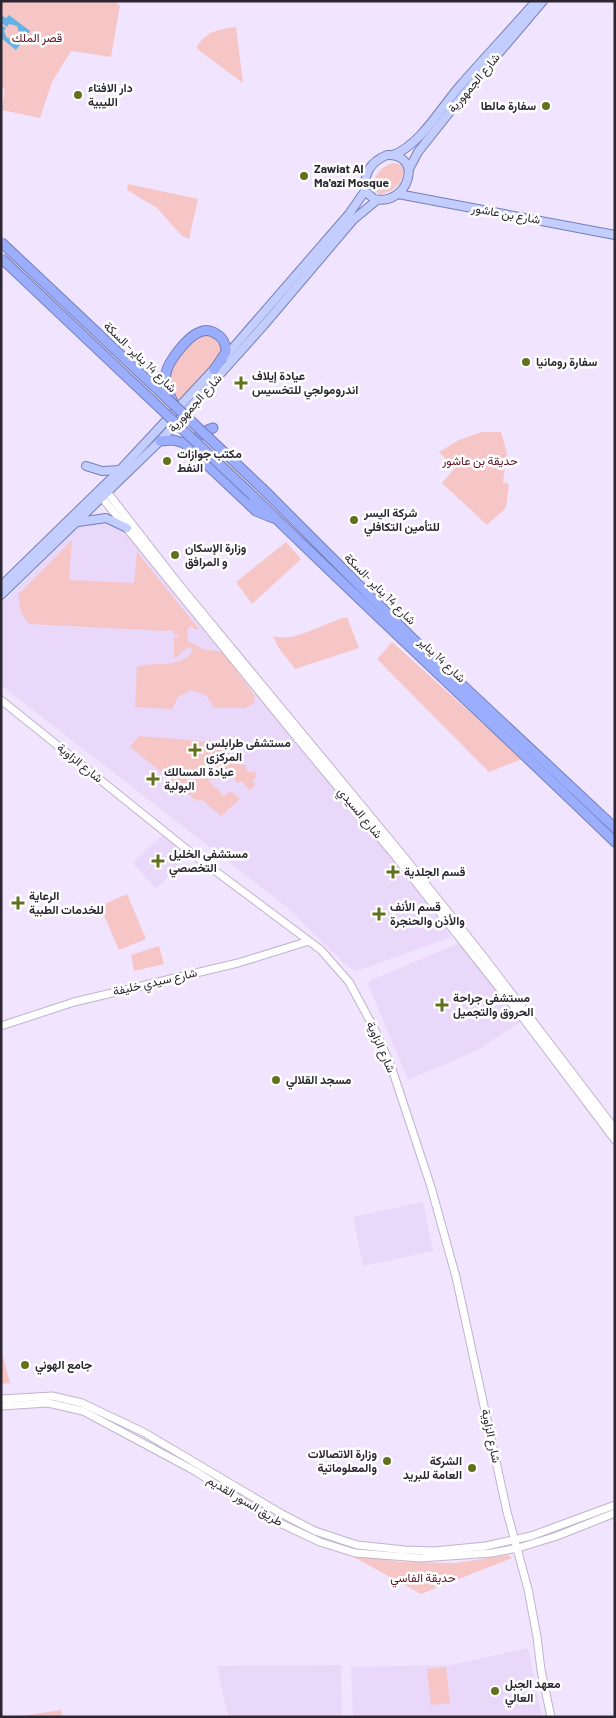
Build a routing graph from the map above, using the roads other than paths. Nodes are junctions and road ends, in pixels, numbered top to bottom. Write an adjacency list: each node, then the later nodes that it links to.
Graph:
1 (536, 1): 3 (main road, شارع الجمهورية)
2 (543, 1): 4 (main road, شارع الجمهورية)
3 (393, 155): 4 (main road); 5 (main road)
4 (409, 169): 6 (main road)
5 (365, 191): 7 (main road); 11 (main road, شارع الجمهورية)
6 (398, 194): 7 (main road); 8 (main road, شارع بن عاشور)
7 (377, 200): 14 (main road, شارع الجمهورية)
8 (615, 235)
9 (1, 242): 12 (highway, شارع 14 يناير- السكة, bridge)
10 (1, 258): 20 (highway, شارع 14 يناير- السكة, bridge)
11 (214, 370): 12 (highway); 17 (main road, شارع الجمهورية)
12 (176, 408): 18 (highway, شارع 14 يناير- السكة, bridge)
13 (212, 428): 15 (highway)
14 (160, 441): 15 (highway); 19 (main road, شارع الجمهورية)
15 (192, 450): 21 (highway)
16 (86, 466): 17 (main road)
17 (120, 470): 19 (main road, شارع الجمهورية)
18 (263, 488): 27 (highway, شارع 14 يناير -السكة)
19 (103, 492): 22 (main road, شارع الجمهورية); 23 (main road, شارع السيدي); 24 (main road, شارع الجمهورية); 30 (main road, شارع السيدي)
20 (253, 496): 21 (highway, شارع 14 يناير)
21 (278, 520): 28 (highway, شارع 14 يناير)
22 (78, 522): 23 (main road); 25 (main road, شارع الجمهورية)
23 (127, 528): 30 (main road, شارع السيدي)
24 (1, 586)
25 (1, 595)
26 (1, 700): 29 (main road, شارع الزاوية)
27 (615, 828)
28 (615, 842)
29 (309, 941): 31 (main road, شارع سيدي خليفة); 38 (main road, شارع الزاوية)
30 (529, 1021): 32 (main road, شارع السيدي); 33 (main road, شارع السيدي)
31 (1, 1026)
32 (615, 1129)
33 (615, 1140)
34 (1, 1399): 39 (main road, طريق السور القديم)
35 (1, 1406): 41 (main road, طريق السور القديم)
36 (615, 1504): 38 (main road, طريق السور القديم)
37 (615, 1513): 40 (main road, طريق السور القديم)
38 (513, 1540): 39 (main road, طريق السور القديم); 40 (main road, شارع الزاوية)
39 (380, 1548): 41 (main road)
40 (518, 1548): 41 (main road, طريق السور القديم); 42 (main road, شارع الزاوية)
41 (379, 1556)
42 (551, 1717)

